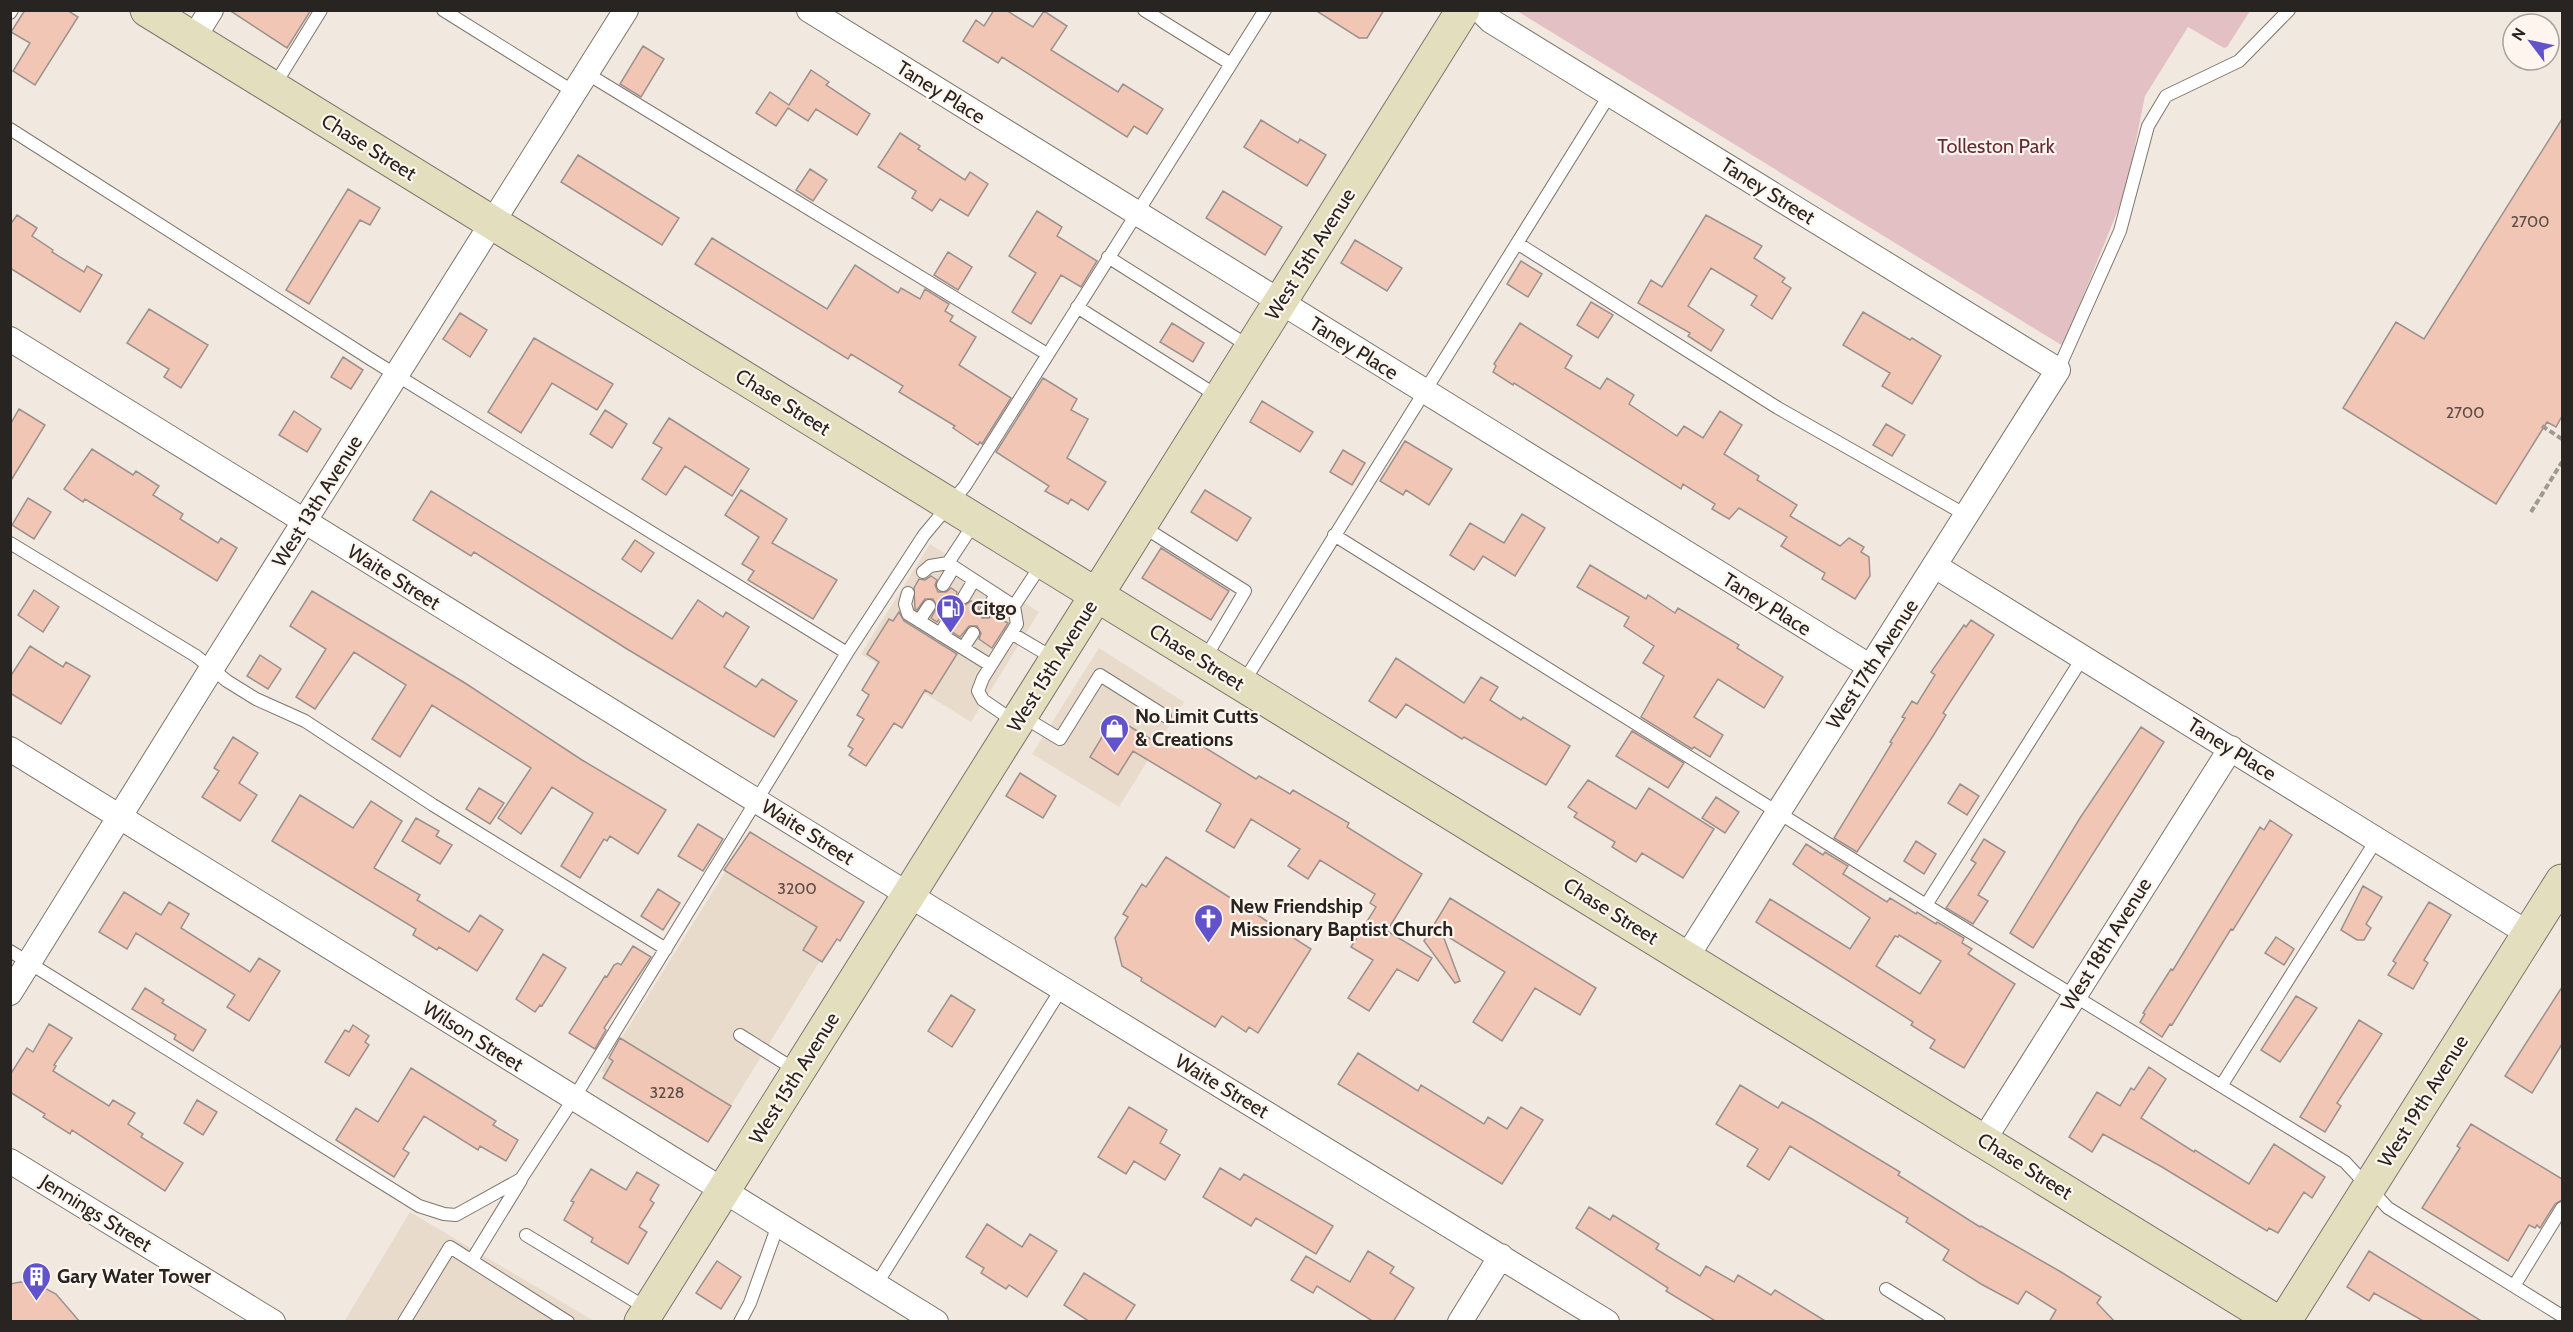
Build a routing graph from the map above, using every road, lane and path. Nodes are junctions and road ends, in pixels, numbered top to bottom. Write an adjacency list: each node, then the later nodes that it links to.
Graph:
1 (147, 10): 12 (street, Chase Street)
2 (212, 10): 12 (street)
3 (321, 10): 15 (lane)
4 (444, 10): 14 (lane)
5 (626, 10): 14 (street, West 13th Avenue)
6 (809, 10): 18 (street, Taney Place)
7 (1144, 10): 13 (lane)
8 (1265, 10): 13 (lane)
9 (1463, 10): 22 (street, West 15th Avenue)
10 (1480, 10): 16 (street, Taney Street)
11 (2289, 10): 27 (lane)
12 (193, 39): 15 (street, Chase Street)
13 (1231, 64): 18 (lane)
14 (580, 82): 19 (street, West 13th Avenue); 26 (lane)
15 (273, 88): 19 (street, Chase Street)
16 (1611, 94): 20 (lane); 27 (street, Taney Street)
17 (10, 129): 28 (lane)
18 (1136, 213): 21 (lane); 22 (street, Taney Place)
19 (491, 222): 28 (street, West 13th Avenue); 34 (street, Chase Street)
20 (1517, 243): 29 (lane); 36 (lane)
21 (1108, 257): 23 (lane); 25 (lane)
22 (1281, 302): 25 (street, West 15th Avenue); 29 (street, Taney Place)
23 (1077, 307): 26 (lane); 30 (lane)
24 (10, 339): 37 (street, Waite Street)
25 (1251, 347): 30 (street, West 15th Avenue)
26 (1047, 354): 34 (lane)
27 (2058, 370): 36 (street, West 17th Avenue)
28 (395, 375): 37 (street, West 13th Avenue); 60 (lane)
29 (1423, 392): 39 (lane); 65 (street, Taney Place)
30 (1220, 398): 38 (street, West 15th Avenue)
31 (2542, 426): 32 (path)
32 (2562, 439)
33 (2562, 462): 35 (path)
34 (962, 512): 41 (street, Chase Street); 42 (lane); 60 (lane)
35 (2531, 512)
36 (1966, 516): 43 (street, West 17th Avenue)
37 (304, 521): 66 (street, West 13th Avenue); 72 (street, Waite Street)
38 (1140, 525): 49 (street, West 15th Avenue); 63 (lane)
39 (1334, 535): 67 (lane); 73 (lane)
40 (10, 543): 66 (lane)
41 (1043, 562): 49 (street, Chase Street); 52 (lane)
42 (951, 565): 44 (lane); 45 (lane); 46 (lane)
43 (1935, 566): 61 (street, Taney Place); 65 (street, West 17th Avenue)
44 (922, 572)
45 (974, 580): 48 (lane); 50 (lane)
46 (943, 585)
47 (908, 593): 55 (lane)
48 (996, 595): 52 (lane); 53 (lane)
49 (1096, 595): 62 (street, West 15th Avenue); 63 (street, Chase Street)
50 (964, 597)
51 (929, 606): 55 (lane)
52 (1014, 606): 57 (lane)
53 (986, 611)
54 (949, 619): 58 (lane)
55 (919, 621): 58 (lane)
56 (973, 633): 59 (lane)
57 (1011, 633): 62 (lane); 64 (lane)
58 (940, 634): 59 (lane)
59 (963, 648): 64 (lane)
60 (847, 653): 72 (lane)
61 (2083, 657): 70 (street, Taney Place); 78 (lane)
62 (1056, 660): 69 (street, West 15th Avenue)
63 (1203, 661): 67 (street, Chase Street)
64 (990, 665): 69 (lane)
65 (1869, 666): 73 (street, West 17th Avenue)
66 (212, 668): 74 (street, West 13th Avenue); 80 (lane)
67 (1242, 684): 82 (street, Chase Street)
68 (1165, 716): 69 (lane)
69 (1019, 719): 77 (street, West 15th Avenue)
70 (2230, 748): 75 (street, Taney Place); 85 (street, West 18th Avenue)
71 (10, 749): 74 (street, Wilson Street)
72 (757, 801): 77 (street, Waite Street); 80 (lane)
73 (1778, 812): 78 (lane); 82 (street, West 17th Avenue)
74 (120, 817): 81 (street, West 13th Avenue); 89 (street, Wilson Street)
75 (2377, 839): 79 (street, Taney Place); 88 (lane)
76 (2562, 881): 79 (street, West 19th Avenue)
77 (909, 894): 83 (street, Waite Street); 87 (street, West 15th Avenue)
78 (1926, 905): 85 (lane)
79 (2529, 934): 93 (street, West 19th Avenue)
80 (666, 949): 89 (lane)
81 (20, 957): 84 (street, West 13th Avenue); 92 (lane)
82 (1686, 958): 90 (street, Chase Street)
83 (1062, 988): 98 (street, Waite Street); 100 (lane)
84 (10, 993)
85 (2073, 996): 88 (lane); 90 (street, West 18th Avenue)
86 (740, 1035): 87 (lane)
87 (798, 1071): 94 (street, West 15th Avenue)
88 (2221, 1086): 93 (lane)
89 (574, 1098): 92 (lane); 94 (street, Wilson Street)
90 (1983, 1141): 113 (street, Chase Street)
91 (10, 1161): 105 (street, Jennings Street)
92 (521, 1179): 99 (lane)
93 (2369, 1187): 101 (lane); 114 (street, West 19th Avenue)
94 (723, 1190): 96 (street, Wilson Street); 103 (street, West 15th Avenue)
95 (2562, 1208): 101 (lane)
96 (778, 1225): 100 (street, Wilson Street); 108 (lane)
97 (526, 1235): 103 (lane)
98 (1501, 1256): 110 (street); 111 (street, Waite Street)
99 (472, 1260): 106 (lane); 107 (lane)
100 (876, 1285): 109 (street, Wilson Street)
101 (2514, 1286): 104 (lane)
102 (1886, 1289): 112 (lane)
103 (645, 1316)
104 (2562, 1316)
105 (273, 1322)
106 (405, 1322)
107 (568, 1322)
108 (740, 1322)
109 (936, 1322)
110 (1460, 1322)
111 (1607, 1322)
112 (1939, 1322)
113 (2277, 1322)
114 (2284, 1322)

